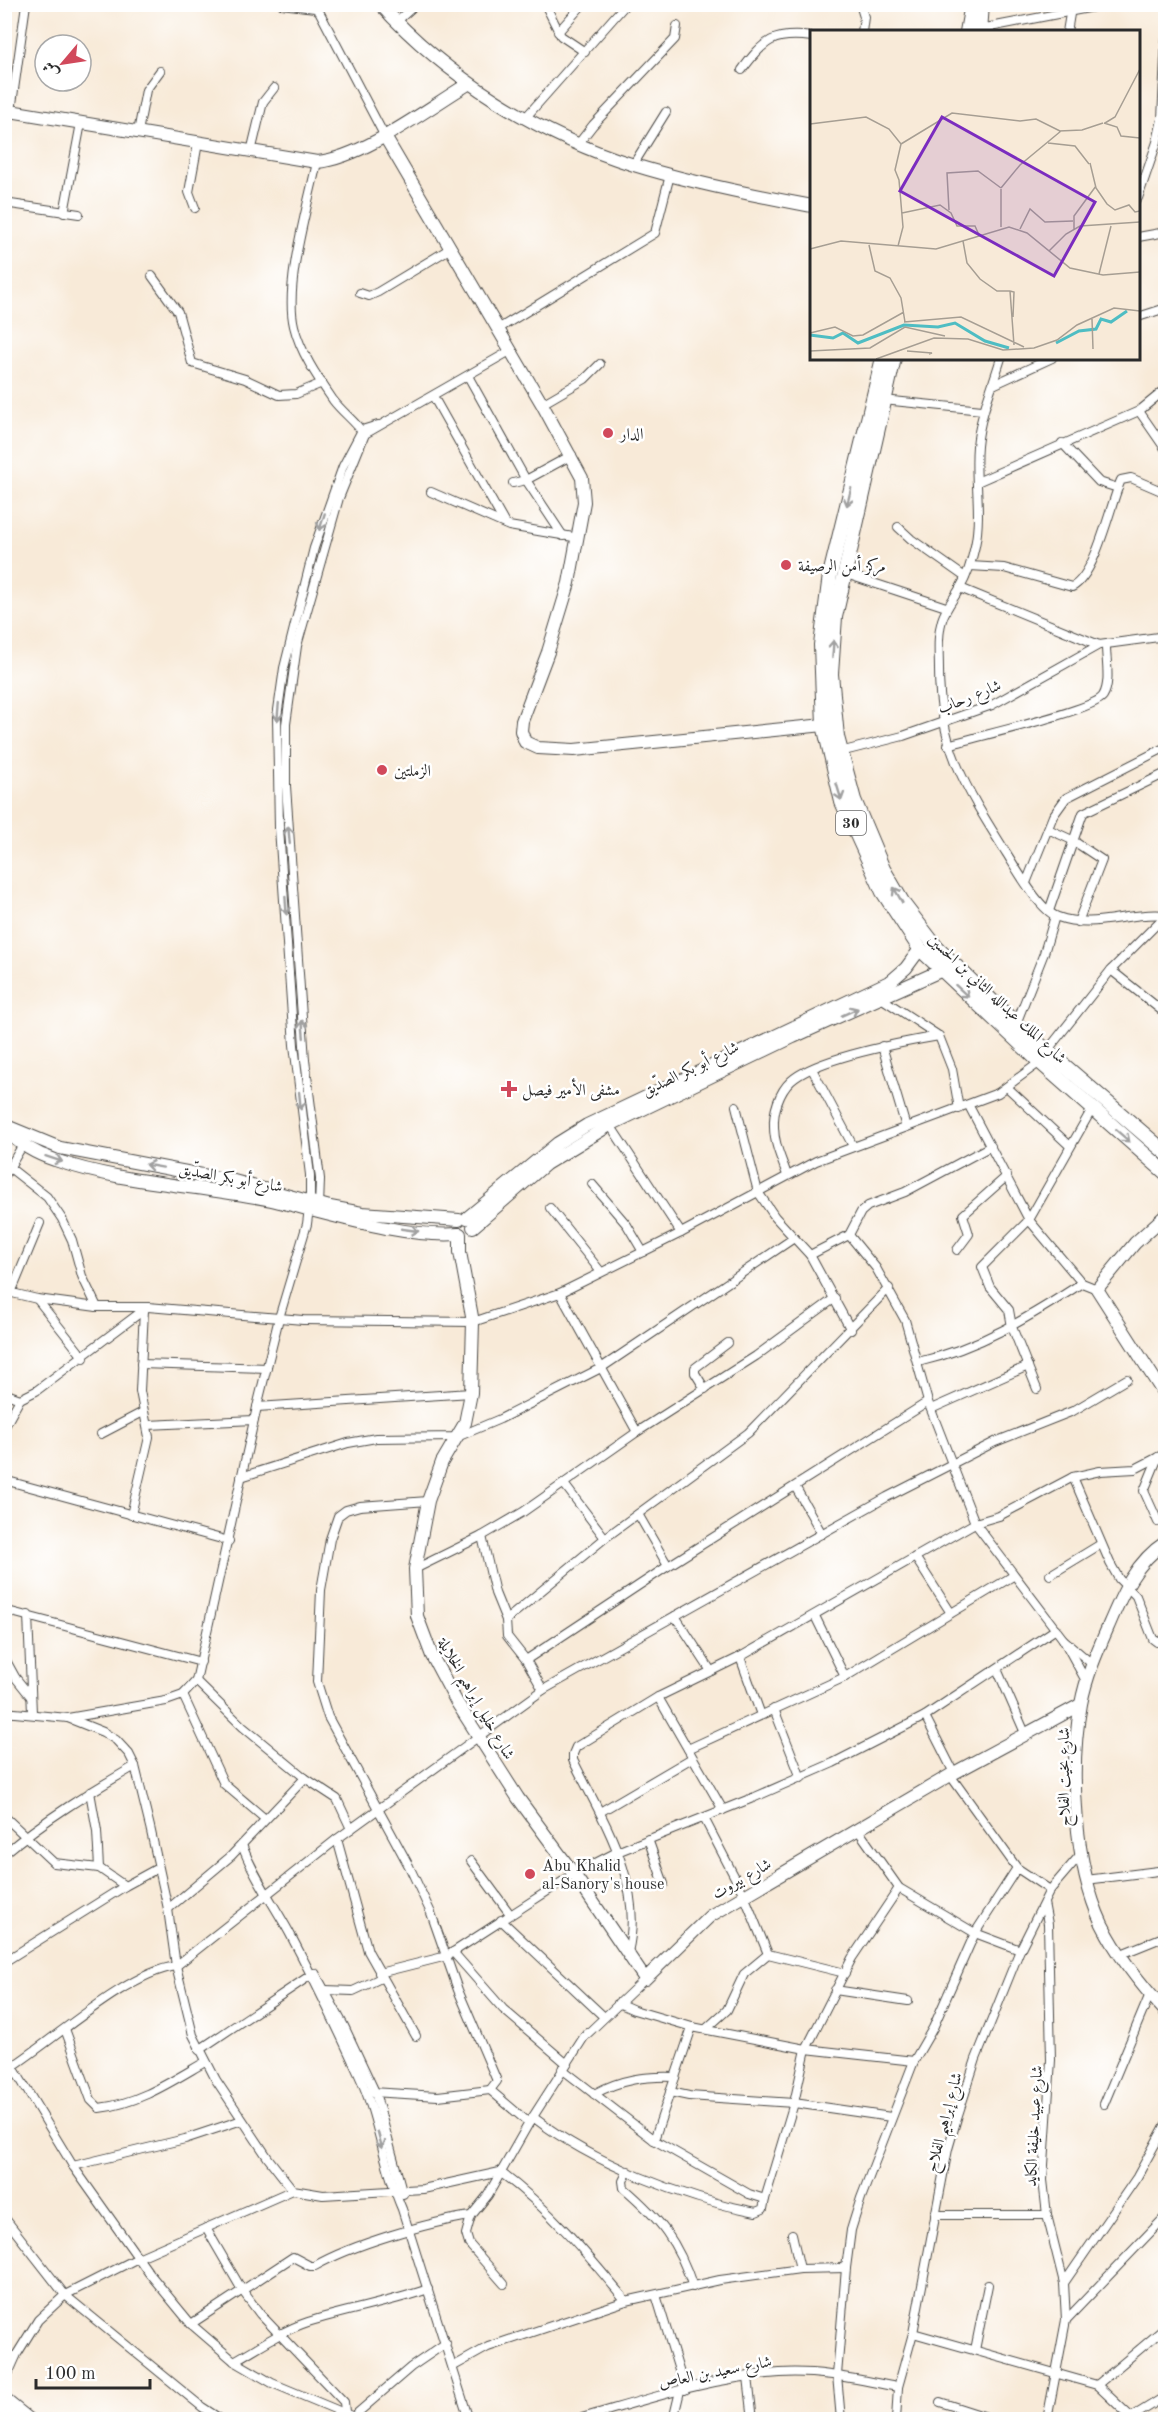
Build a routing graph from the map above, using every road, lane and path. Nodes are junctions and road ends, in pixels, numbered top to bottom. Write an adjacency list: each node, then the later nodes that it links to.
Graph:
1 (26, 4): 30 (street)
2 (281, 4): 36 (street)
3 (380, 4): 14 (street)
4 (416, 4): 14 (street)
5 (545, 4): 21 (street)
6 (583, 4): 21 (street)
7 (626, 4): 25 (street)
8 (860, 4): 16 (street)
9 (972, 4): 17 (main road)
10 (982, 4): 18 (main road)
11 (1109, 4): 12 (street)
12 (1082, 8): 13 (street)
13 (1070, 14): 19 (street); 20 (street)
14 (396, 22): 28 (street)
15 (677, 26): 38 (street)
16 (862, 30)
17 (976, 30)
18 (976, 30)
19 (982, 30)
20 (1067, 30)
21 (558, 32): 25 (street)
22 (1166, 36): 24 (street)
23 (810, 37): 26 (street)
24 (1165, 44): 33 (street)
25 (585, 52): 32 (street)
26 (742, 70)
27 (160, 71): 35 (street)
28 (468, 84): 32 (street); 36 (street)
29 (274, 88): 39 (street)
30 (8, 111): 34 (street)
31 (666, 112): 41 (street)
32 (526, 117): 38 (street)
33 (1164, 119): 43 (street)
34 (81, 123): 35 (street); 49 (street)
35 (138, 132): 37 (street)
36 (384, 135): 40 (street); 53 (street)
37 (198, 142): 39 (street); 48 (street)
38 (579, 143): 41 (street)
39 (252, 152): 40 (street)
40 (317, 162): 66 (street)
41 (633, 165): 44 (street)
42 (1140, 170): 43 (street)
43 (1148, 170): 45 (street)
44 (670, 175): 47 (street); 58 (street)
45 (1140, 192)
46 (4, 203): 49 (street)
47 (810, 206)
48 (195, 208)
49 (64, 213): 50 (street)
50 (79, 214)
51 (1166, 232): 52 (street)
52 (1140, 237)
53 (451, 248): 55 (street); 58 (street)
54 (152, 276): 66 (street)
55 (360, 293)
56 (1166, 308): 57 (street)
57 (1140, 316)
58 (498, 329): 59 (street)
59 (510, 351): 65 (street); 71 (street)
60 (883, 360): 85 (main road, شارع الملك عبدالله الثاني بن الحسين / 30, one-way to 85)
61 (893, 360): 70 (main road, شارع الملك عبدالله الثاني بن الحسين / 30)
62 (1000, 360): 67 (street)
63 (1048, 360): 67 (street)
64 (600, 364): 71 (street)
65 (468, 376): 69 (street); 78 (street)
66 (322, 383): 74 (street)
67 (993, 385): 72 (street)
68 (1166, 389): 73 (street)
69 (434, 396): 74 (street); 84 (street)
70 (883, 400): 72 (street); 85 (main road, شارع الملك عبدالله الثاني بن الحسين / 30)
71 (543, 404): 77 (street)
72 (982, 410): 79 (street)
73 (1139, 411): 75 (street); 76 (street)
74 (363, 432): 102 (street, one-way to 102); 103 (street)
75 (1062, 443): 79 (street); 81 (street)
76 (1166, 450)
77 (572, 455): 78 (street); 88 (street)
78 (526, 480): 80 (street); 87 (street)
79 (977, 482): 89 (street)
80 (513, 483)
81 (1118, 488): 83 (street); 89 (street)
82 (431, 492): 84 (street)
83 (1166, 493)
84 (505, 524): 87 (street)
85 (848, 525): 90 (main road, شارع الملك عبدالله الثاني بن الحسين / 30); 97 (main road, شارع الملك عبدالله الثاني بن الحسين / 30)
86 (898, 527): 91 (street)
87 (563, 536): 88 (street)
88 (579, 538): 97 (street)
89 (970, 566): 91 (street)
90 (843, 573): 93 (street); 100 (main road, شارع الملك عبدالله الثاني بن الحسين / 30, one-way to 90)
91 (965, 577): 92 (street)
92 (960, 588): 93 (street); 95 (street)
93 (946, 607): 96 (street)
94 (1166, 636): 95 (street)
95 (1102, 645): 96 (street, شارع رحاب); 98 (street)
96 (943, 723): 98 (street); 100 (street, شارع رحاب)
97 (824, 725): 110 (main road, شارع الملك عبدالله الثاني بن الحسين / 30, one-way to 110)
98 (948, 745): 106 (street)
99 (1166, 747): 104 (street)
100 (840, 752): 110 (main road, شارع الملك عبدالله الثاني بن الحسين / 30, one-way to 100)
101 (1166, 773): 105 (street)
102 (276, 783): 103 (street); 142 (street, one-way to 142)
103 (285, 786): 142 (street, one-way to 103)
104 (1048, 829): 105 (street); 106 (street)
105 (1072, 840): 107 (street); 109 (street)
106 (1026, 884): 107 (street)
107 (1052, 913): 109 (street); 116 (street)
108 (1165, 915): 109 (street); 112 (street)
109 (1078, 922)
110 (916, 933): 111 (main road, شارع الملك عبدالله الثاني بن الحسين / 30); 116 (main road, شارع الملك عبدالله الثاني بن الحسين / 30)
111 (920, 949): 113 (main road, شارع الملك عبدالله الثاني بن الحسين / 30); 147 (street, شارع أبو بكر الصدّيق)
112 (1111, 970): 115 (street); 119 (street)
113 (940, 971): 114 (street, شارع أبو بكر الصدّيق); 119 (main road, شارع الملك عبدالله الثاني بن الحسين / 30, one-way to 119)
114 (881, 998): 117 (street); 126 (street, شارع أبو بكر الصدّيق, one-way to 114)
115 (1166, 1014)
116 (1016, 1024): 119 (main road, شارع الملك عبدالله الثاني بن الحسين / 30)
117 (939, 1036): 118 (street); 124 (street)
118 (882, 1046): 120 (street); 128 (street)
119 (1043, 1057): 121 (street); 125 (main road, شارع الملك عبدالله الثاني بن الحسين / 30); 133 (main road, شارع الملك عبدالله الثاني بن الحسين / 30)
120 (812, 1069): 130 (street); 136 (street)
121 (1008, 1088): 123 (street); 132 (street)
122 (736, 1106): 140 (street)
123 (969, 1106): 124 (street); 131 (street)
124 (959, 1108): 128 (street)
125 (1092, 1108): 132 (street); 135 (main road, شارع الملك عبدالله الثاني بن الحسين / 30, one-way to 135)
126 (610, 1125): 147 (street, شارع أبو بكر الصدّيق); 148 (street)
127 (4, 1127): 129 (street, شارع أبو بكر الصدّيق)
128 (906, 1127): 130 (street)
129 (26, 1140): 134 (street); 142 (street, شارع أبو بكر الصدّيق)
130 (853, 1146): 136 (street)
131 (991, 1146): 137 (street); 149 (street)
132 (1070, 1146): 145 (street)
133 (1166, 1153)
134 (10, 1168): 138 (street); 162 (street)
135 (1166, 1173)
136 (787, 1175): 140 (street)
137 (1006, 1176): 145 (street); 151 (street)
138 (4, 1177)
139 (592, 1184): 152 (street)
140 (758, 1192): 148 (street); 150 (street)
141 (1166, 1205): 144 (street)
142 (313, 1206): 147 (street, شارع أبو بكر الصدّيق); 164 (street)
143 (550, 1208): 154 (street)
144 (1160, 1219): 157 (street)
145 (1029, 1220): 155 (street); 166 (street)
146 (40, 1223): 158 (street)
147 (464, 1228): 165 (street, شارع خليل إبراهيم الخلايلة)
148 (681, 1233): 152 (street)
149 (849, 1234): 153 (street); 156 (street)
150 (794, 1238): 153 (street); 174 (street)
151 (957, 1250)
152 (643, 1251): 154 (street)
153 (810, 1255): 160 (street)
154 (600, 1272): 159 (street)
155 (1082, 1283): 157 (street); 166 (street)
156 (889, 1288): 167 (street); 170 (street)
157 (1097, 1289): 180 (street)
158 (8, 1292): 161 (street)
159 (560, 1293): 165 (street); 174 (street)
160 (835, 1298): 167 (street); 176 (street)
161 (37, 1299): 162 (street); 169 (street)
162 (97, 1307): 163 (street)
163 (146, 1309): 164 (street); 169 (street); 171 (street)
164 (279, 1318): 165 (street); 173 (street)
165 (473, 1322): 179 (street, شارع خليل إبراهيم الخلايلة)
166 (1012, 1327): 170 (street); 172 (street)
167 (850, 1330): 199 (street)
168 (728, 1343): 176 (street)
169 (84, 1358): 181 (street)
170 (918, 1362): 182 (street)
171 (141, 1364): 173 (street); 184 (street)
172 (1028, 1366): 177 (street); 182 (street)
173 (267, 1368): 183 (street)
174 (601, 1368): 188 (street); 190 (street)
175 (1127, 1379): 192 (street)
176 (705, 1389): 188 (street)
177 (1037, 1389)
178 (4, 1393): 181 (street)
179 (471, 1393): 183 (street); 190 (street, شارع خليل إبراهيم الخلايلة)
180 (1166, 1397)
181 (20, 1399): 187 (street)
182 (929, 1405): 192 (street); 197 (street)
183 (257, 1407): 185 (street)
184 (143, 1412): 186 (street); 189 (street)
185 (254, 1420): 186 (street); 194 (street)
186 (148, 1425): 200 (street)
187 (4, 1428)
188 (637, 1432): 196 (street)
189 (101, 1434)
190 (458, 1437): 194 (street); 198 (street, شارع خليل إبراهيم الخلايلة)
191 (1162, 1455): 193 (street); 201 (street)
192 (951, 1463): 202 (street); 203 (street)
193 (1073, 1477): 202 (street); 208 (street)
194 (241, 1478): 206 (street)
195 (4, 1480): 200 (street)
196 (564, 1484): 204 (street); 205 (street)
197 (795, 1488): 203 (street); 210 (street)
198 (428, 1501): 211 (street, شارع خليل إبراهيم الخلايلة); 254 (street)
199 (638, 1514): 205 (street); 210 (street)
200 (131, 1515): 206 (street)
201 (1158, 1522)
202 (975, 1523): 209 (street); 213 (street)
203 (822, 1534): 218 (street)
204 (482, 1536): 211 (street); 220 (street)
205 (605, 1538): 220 (street)
206 (229, 1541): 227 (street)
207 (1166, 1542): 214 (street, شارع بخيت الفلاح)
208 (1101, 1544): 212 (street); 214 (street)
209 (915, 1557): 216 (street); 219 (street)
210 (668, 1566): 226 (street)
211 (416, 1569): 246 (street, شارع خليل إبراهيم الخلايلة)
212 (1050, 1575)
213 (1013, 1576): 216 (street); 221 (street)
214 (1126, 1587): 222 (street); 228 (street, شارع بخيت الفلاح)
215 (4, 1610): 217 (street)
216 (951, 1613): 231 (street)
217 (28, 1615): 227 (street); 236 (street)
218 (675, 1616): 230 (street); 234 (street)
219 (815, 1616): 225 (street); 231 (street)
220 (506, 1620): 226 (street)
221 (1056, 1629): 223 (street); 229 (street)
222 (1166, 1638)
223 (1063, 1639): 228 (street); 232 (street)
224 (4, 1657): 236 (street)
225 (740, 1657): 230 (street); 242 (street)
226 (526, 1660): 234 (street)
227 (201, 1662): 233 (street)
228 (1092, 1664): 232 (street, شارع بخيت الفلاح)
229 (997, 1669): 243 (street); 245 (street)
230 (711, 1671): 237 (street)
231 (845, 1677): 239 (street)
232 (1086, 1681): 238 (street, شارع بخيت الفلاح)
233 (196, 1682): 235 (street); 250 (street)
234 (543, 1690): 246 (street)
235 (183, 1695): 244 (street); 257 (street)
236 (32, 1697): 241 (street)
237 (657, 1697): 247 (street); 255 (street)
238 (1080, 1705): 245 (street, شارع بيروت); 268 (street, شارع بخيت الفلاح)
239 (774, 1709): 242 (street); 251 (street)
240 (4, 1712): 241 (street)
241 (32, 1713): 244 (street)
242 (761, 1715): 247 (street)
243 (925, 1716): 249 (street); 251 (street)
244 (68, 1718): 248 (street)
245 (1025, 1733): 249 (street, شارع بيروت)
246 (479, 1736): 254 (street); 275 (street, شارع خليل إبراهيم الخلايلة)
247 (690, 1754): 253 (street); 255 (street)
248 (135, 1766): 252 (street); 272 (street)
249 (952, 1774): 260 (street, شارع بيروت); 273 (street)
250 (306, 1778): 257 (street); 259 (street)
251 (801, 1778): 253 (street)
252 (90, 1792): 261 (street); 271 (street)
253 (723, 1810): 258 (street)
254 (378, 1811): 259 (street); 292 (street)
255 (600, 1812): 265 (street)
256 (4, 1816): 261 (street)
257 (264, 1818): 264 (street)
258 (704, 1818): 263 (street); 282 (street)
259 (351, 1829): 262 (street)
260 (858, 1830): 279 (street); 282 (street, شارع بيروت)
261 (25, 1836): 266 (street); 271 (street)
262 (337, 1839): 281 (street); 298 (street)
263 (648, 1839): 265 (street); 277 (street)
264 (242, 1845): 267 (street); 269 (street)
265 (617, 1852): 275 (street); 290 (street)
266 (4, 1854)
267 (231, 1856): 269 (street); 284 (street)
268 (1080, 1856): 276 (street, شارع بخيت الفلاح); 280 (street, شارع إبراهيم الفلاح)
269 (245, 1859): 281 (street)
270 (471, 1861): 285 (street)
271 (99, 1868): 278 (street)
272 (158, 1868): 278 (street); 284 (street)
273 (1017, 1868): 280 (street); 287 (street)
274 (1166, 1870): 276 (street)
275 (574, 1874): 285 (street); 290 (street, شارع خليل إبراهيم الخلايلة)
276 (1086, 1880): 293 (street, شارع بخيت الفلاح)
277 (664, 1884)
278 (125, 1886): 294 (street)
279 (899, 1888): 287 (street); 296 (street)
280 (1050, 1890): 283 (street, شارع إبراهيم الفلاح)
281 (268, 1894): 295 (street); 297 (street)
282 (744, 1895): 291 (street); 299 (street, شارع بيروت)
283 (1044, 1903): 289 (street, شارع إبراهيم الفلاح); 338 (street, شارع عبيد خليفة الكايد)
284 (168, 1909): 295 (street)
285 (510, 1914): 286 (street)
286 (501, 1920): 292 (street); 306 (street)
287 (975, 1933): 289 (street); 313 (street)
288 (1166, 1936): 293 (street)
289 (1020, 1950): 337 (street, شارع إبراهيم الفلاح)
290 (628, 1952): 299 (street, شارع خليل إبراهيم الخلايلة)
291 (768, 1953): 296 (street); 309 (street)
292 (450, 1954): 298 (street); 315 (street); 318 (street)
293 (1119, 1955): 302 (street, شارع بخيت الفلاح)
294 (4, 1962)
295 (176, 1966): 308 (street); 312 (street)
296 (845, 1973): 301 (street)
297 (312, 1974): 300 (street); 312 (street); 319 (street)
298 (380, 1975): 300 (street); 310 (street)
299 (645, 1979): 304 (street, شارع بيروت)
300 (325, 1990): 319 (street)
301 (836, 1990): 303 (street); 311 (street)
302 (1150, 1994): 305 (street, شارع بخيت الفلاح); 323 (street)
303 (908, 2001)
304 (618, 2003): 306 (street, شارع بيروت); 307 (street)
305 (1166, 2012)
306 (603, 2016): 315 (street, شارع بيروت)
307 (692, 2028): 309 (street); 317 (street)
308 (65, 2029): 314 (street); 316 (street)
309 (706, 2029): 311 (street)
310 (416, 2036)
311 (806, 2049): 313 (street); 322 (street)
312 (199, 2050): 314 (street)
313 (914, 2061): 324 (street)
314 (205, 2062): 325 (street)
315 (564, 2066): 321 (street); 326 (street, شارع بيروت)
316 (7, 2070): 329 (street)
317 (675, 2077): 320 (street); 321 (street)
318 (490, 2090): 319 (street); 326 (street)
319 (371, 2091): 333 (street, one-way to 333); 334 (street)
320 (670, 2092): 322 (street); 328 (street)
321 (594, 2094): 328 (street)
322 (794, 2103): 324 (street); 335 (street)
323 (1104, 2104)
324 (891, 2117): 346 (street)
325 (242, 2120): 329 (street); 332 (street)
326 (531, 2120): 330 (street); 331 (street, شارع بيروت)
327 (1166, 2124): 348 (street)
328 (654, 2140): 335 (street)
329 (72, 2166): 345 (street)
330 (628, 2171): 335 (street); 351 (street)
331 (500, 2172): 334 (street); 339 (street, شارع بيروت); 356 (street)
332 (293, 2190): 333 (street); 342 (street)
333 (393, 2190): 334 (street); 336 (street)
334 (403, 2190): 336 (street)
335 (765, 2199)
336 (402, 2209): 343 (street)
337 (935, 2215): 338 (street); 360 (street, شارع إبراهيم الفلاح)
338 (1047, 2215): 348 (street, شارع عبيد خليفة الكايد)
339 (471, 2216): 343 (street); 349 (street)
340 (1166, 2216): 357 (street)
341 (4, 2217): 354 (street)
342 (206, 2228): 345 (street); 353 (street)
343 (409, 2231): 352 (street); 353 (street)
344 (792, 2234): 347 (street)
345 (140, 2257): 354 (street); 358 (street)
346 (846, 2268): 347 (street); 367 (street)
347 (800, 2270): 351 (street)
348 (1064, 2283): 357 (street, شارع عبيد خليفة الكايد)
349 (504, 2284)
350 (988, 2285): 363 (street)
351 (693, 2287): 355 (street)
352 (428, 2289): 361 (street); 362 (street)
353 (242, 2290): 358 (street); 361 (street)
354 (65, 2295): 369 (street); 381 (street)
355 (656, 2295): 356 (street); 372 (street)
356 (626, 2301): 365 (street)
357 (1066, 2320): 366 (street, شارع عبيد خليفة الكايد)
358 (191, 2324): 364 (street)
359 (1166, 2327): 370 (street)
360 (913, 2333): 363 (street); 371 (street, شارع إبراهيم الفلاح)
361 (277, 2334): 364 (street); 377 (street)
362 (446, 2343): 365 (street); 377 (street)
363 (975, 2350): 366 (street)
364 (234, 2361): 377 (street)
365 (454, 2366): 382 (street)
366 (1055, 2373): 370 (street); 389 (street, شارع عبيد خليفة الكايد)
367 (837, 2375): 368 (street, شارع سعيد بن العاص); 371 (street, شارع سعيد بن العاص); 386 (street)
368 (748, 2377): 372 (street, شارع سعيد بن العاص); 385 (street)
369 (4, 2383)
370 (1097, 2385): 378 (street)
371 (898, 2387): 387 (street, شارع إبراهيم الفلاح)
372 (682, 2390): 383 (street, شارع سعيد بن العاص); 384 (street)
373 (1166, 2396): 378 (street)
374 (4, 2400): 380 (street)
375 (940, 2402): 388 (street)
376 (4, 2411): 379 (street)
377 (353, 2416)
378 (1131, 2418)
379 (21, 2420)
380 (30, 2420)
381 (222, 2420)
382 (469, 2420)
383 (575, 2420)
384 (673, 2420)
385 (753, 2420)
386 (841, 2420)
387 (896, 2420)
388 (996, 2420)
389 (1047, 2420)

